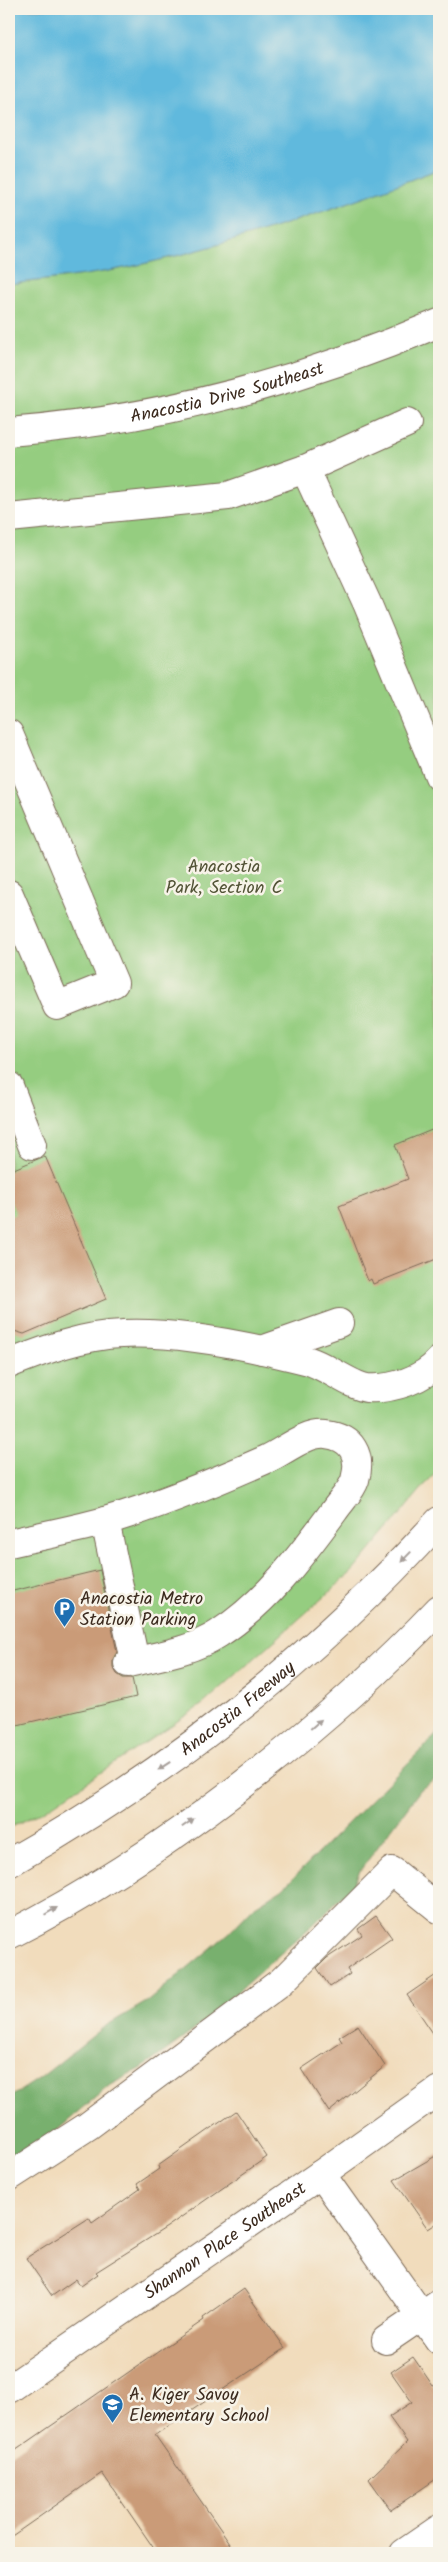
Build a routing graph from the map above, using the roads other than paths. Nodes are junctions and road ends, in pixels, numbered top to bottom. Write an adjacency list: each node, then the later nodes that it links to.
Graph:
1 (439, 324): 3 (main road, Anacostia Drive Southeast)
2 (408, 423): 4 (main road)
3 (9, 432)
4 (305, 469): 5 (main road); 7 (main road)
5 (9, 518)
6 (9, 734): 8 (main road)
7 (439, 776)
8 (9, 894)
9 (9, 1086): 10 (main road)
10 (32, 1144)
11 (339, 1323): 12 (main road)
12 (262, 1350): 13 (main road); 14 (main road)
13 (439, 1361)
14 (9, 1364)
15 (105, 1520): 15 (main road); 17 (main road)
16 (439, 1521): 19 (main road, Anacostia Freeway, one-way to 19)
17 (9, 1543)
18 (439, 1609): 23 (main road, one-way to 18)
19 (108, 1803): 20 (main road); 21 (main road, Anacostia Freeway)
20 (9, 1843)
21 (9, 1864)
22 (439, 1909): 26 (main road)
23 (9, 1935)
24 (439, 2090): 25 (main road, Shannon Place Southeast)
25 (321, 2174): 27 (main road); 30 (main road, Shannon Place Southeast)
26 (9, 2177)
27 (431, 2310): 28 (main road); 29 (main road)
28 (386, 2340)
29 (439, 2340)
30 (9, 2389)
31 (439, 2528): 32 (main road)
32 (404, 2553)

